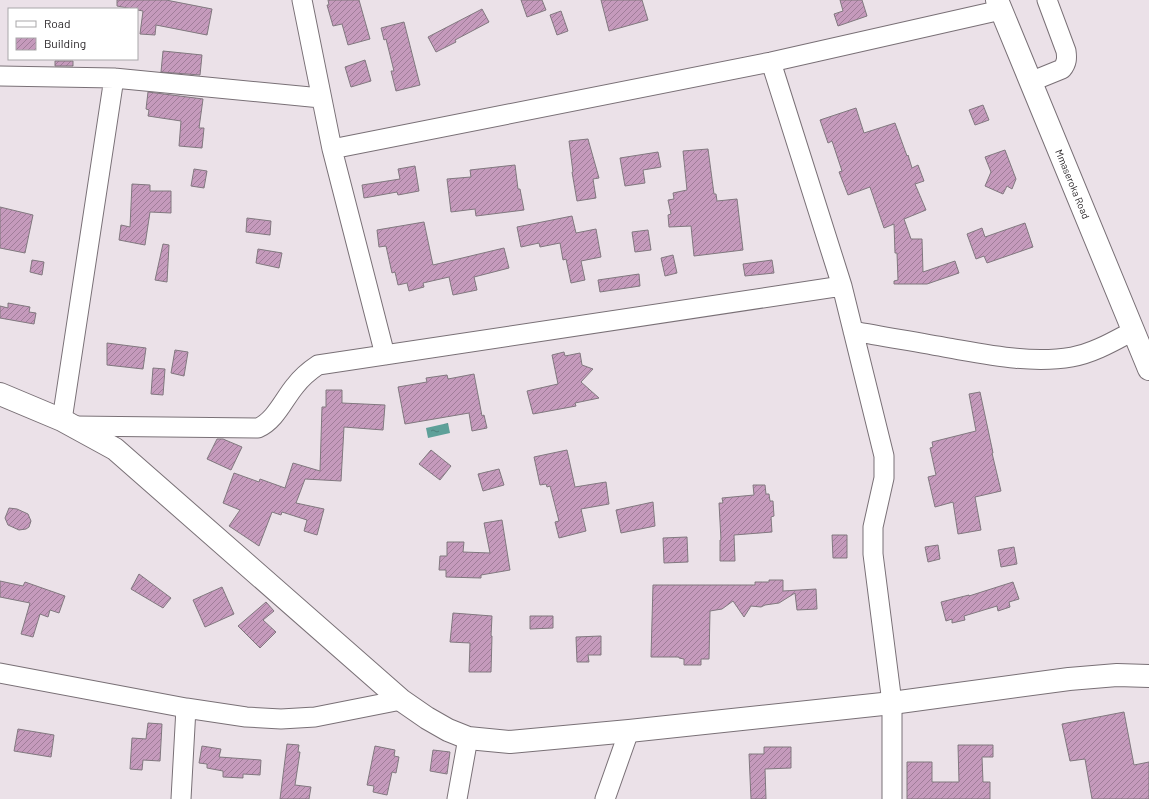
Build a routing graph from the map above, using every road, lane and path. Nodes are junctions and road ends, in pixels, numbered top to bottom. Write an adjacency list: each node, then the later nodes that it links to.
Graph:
1 (302, 0): 8 (street)
2 (1048, 0): 7 (street)
3 (999, 5): 4 (street); 7 (street, Mmaseroka Road)
4 (771, 62): 9 (street); 10 (street)
5 (0, 76): 6 (street)
6 (114, 78): 8 (street); 16 (street)
7 (1030, 82): 12 (street, Mmaseroka Road)
8 (321, 98): 9 (street)
9 (332, 149): 13 (street)
10 (842, 286): 11 (street); 13 (street)
11 (853, 331): 12 (street); 20 (street)
12 (1133, 331): 14 (street, Mmaseroka Road)
13 (385, 355): 16 (street)
14 (1149, 369)
15 (0, 394): 16 (street)
16 (68, 423): 19 (street)
17 (0, 673): 21 (street)
18 (1149, 676): 20 (street)
19 (401, 700): 21 (street); 23 (street)
20 (892, 703): 22 (street); 27 (street)
21 (186, 708): 24 (street)
22 (629, 731): 23 (street); 26 (street)
23 (468, 738): 25 (street)
24 (181, 799)
25 (457, 799)
26 (605, 799)
27 (892, 799)

